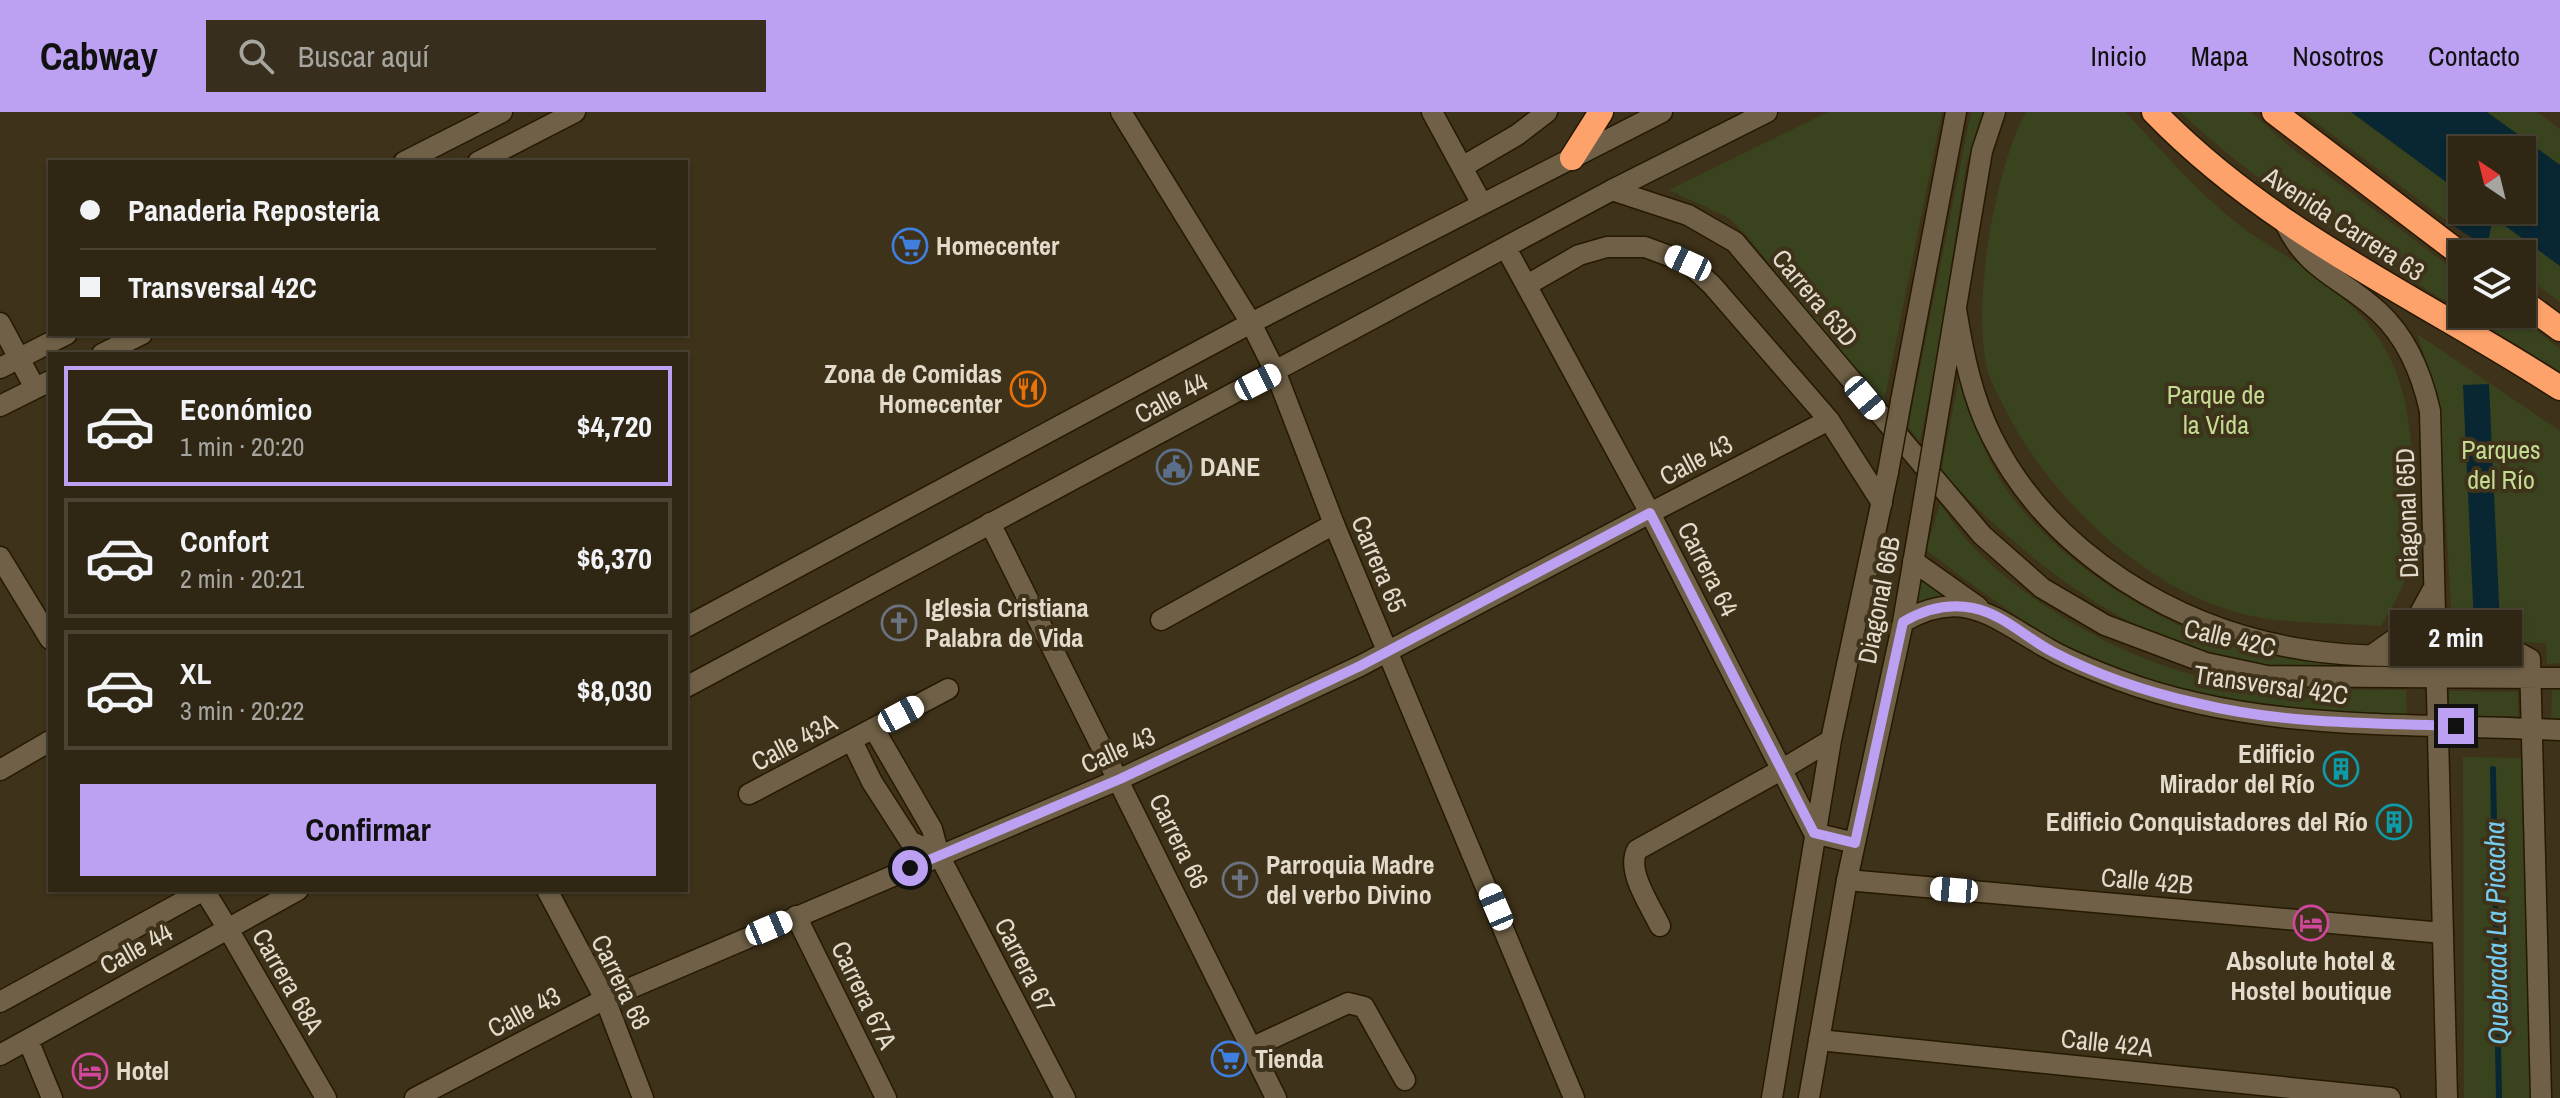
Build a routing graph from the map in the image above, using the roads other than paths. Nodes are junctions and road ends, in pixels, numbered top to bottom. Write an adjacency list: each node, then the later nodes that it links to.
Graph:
1 (502, 112): 14 (street)
2 (575, 112): 15 (street)
3 (1121, 112): 26 (street, Carrera 65)
4 (1432, 112): 16 (street)
5 (1547, 112): 16 (street)
6 (1601, 112): 13 (highway)
7 (1662, 112): 13 (street, Calle 44)
8 (1767, 112): 17 (street, Calle 44)
9 (1956, 112): 38 (street, Diagonal 66B, bridge)
10 (1995, 112): 23 (street, Diagonal 66B)
11 (2154, 112): 19 (highway, Avenida Carrera 63)
12 (2274, 112): 20 (highway, Avenida Carrera 63)
13 (1572, 158): 18 (street, Calle 44)
14 (408, 160)
15 (482, 160)
16 (1462, 167): 18 (street)
17 (1612, 190): 21 (street, Calle 44); 37 (street, Carrera 63D)
18 (1482, 204): 26 (street, Calle 44)
19 (2285, 223): 34 (highway, Avenida Carrera 63); 44 (street, Diagonal 65D)
20 (2448, 244)
21 (1506, 248): 22 (street, Carrera 64); 32 (street, Calle 44)
22 (1527, 285): 36 (street); 39 (street, Carrera 64)
23 (1956, 309): 43 (street, Diagonal 66B, bridge); 52 (street)
24 (2536, 311): 27 (highway)
25 (0, 323): 31 (street)
26 (1251, 323): 32 (street, Carrera 65); 48 (street, Calle 44)
27 (2560, 329)
28 (63, 336): 31 (street)
29 (138, 336): 30 (street)
30 (106, 352)
31 (9, 363): 33 (street)
32 (1276, 373): 40 (street, Calle 44); 41 (street, Carrera 65)
33 (43, 384): 35 (street)
34 (2560, 388)
35 (0, 406)
36 (1829, 420): 38 (street); 39 (street, Calle 43)
37 (1942, 491): 54 (street, Calle 42C)
38 (1882, 503): 62 (street, Diagonal 66B)
39 (1650, 513): 50 (street, Calle 43); 65 (street, Carrera 64)
40 (990, 523): 56 (street, Calle 44); 69 (street, Carrera 66)
41 (1334, 524): 46 (street); 50 (street, Carrera 65)
42 (0, 557): 49 (street)
43 (1913, 561): 45 (street); 47 (street, Diagonal 66B)
44 (2436, 579): 51 (street, Diagonal 65D); 52 (street)
45 (1982, 610): 47 (street, Transversal 42C); 58 (street, Transversal 42C)
46 (1161, 620)
47 (1903, 622): 72 (street, Diagonal 66B)
48 (688, 626)
49 (48, 636)
50 (1388, 650): 69 (street, Calle 43); 97 (street, Carrera 65)
51 (2437, 654): 52 (street); 54 (street, Diagonal 65D); 55 (street)
52 (2372, 655)
53 (2560, 678): 55 (street, Calle 42C)
54 (2438, 679): 55 (street, Calle 42C); 58 (street, Diagonal 65D)
55 (2531, 679): 60 (street)
56 (688, 686)
57 (948, 689): 59 (street, Calle 43A)
58 (2439, 726): 60 (street, Transversal 42C); 82 (street, Diagonal 65D)
59 (874, 729): 63 (street, Calle 43A); 73 (street, Carrera 67)
60 (2532, 729): 61 (street, Transversal 42C); 102 (street)
61 (2560, 730)
62 (1831, 740): 66 (street); 71 (street, Diagonal 66B)
63 (852, 741): 70 (street, Calle 43A); 73 (street)
64 (48, 742): 67 (street)
65 (1768, 745): 66 (street); 68 (street, Carrera 64)
66 (1803, 757): 68 (street)
67 (0, 770)
68 (1781, 770): 71 (street, Carrera 64); 80 (street)
69 (1120, 779): 73 (street, Calle 43); 87 (street, Carrera 66)
70 (749, 794)
71 (1814, 833): 72 (street); 98 (street, Diagonal 66B)
72 (1855, 843): 74 (street, Diagonal 66B)
73 (939, 855): 79 (street, Calle 43); 95 (street, Carrera 67)
74 (1847, 880): 82 (street, Calle 42B); 86 (street, Diagonal 66B)
75 (200, 892): 84 (street, Calle 44)
76 (205, 892): 81 (street, Carrera 68A)
77 (294, 892): 81 (street, Calle 44)
78 (548, 892): 83 (street, Carrera 68)
79 (796, 916): 83 (street, Calle 43); 94 (street, Carrera 67A)
80 (1660, 926)
81 (228, 929): 85 (street, Calle 44); 91 (street, Carrera 68A)
82 (2443, 933): 101 (street, Diagonal 65D)
83 (605, 999): 92 (street, Calle 43); 93 (street, Carrera 68)
84 (0, 1002)
85 (28, 1040): 88 (street, Calle 44); 90 (street)
86 (1819, 1040): 99 (street, Diagonal 66B); 100 (street, Calle 42A)
87 (1251, 1048): 89 (street); 96 (street, Carrera 66)
88 (0, 1055)
89 (1405, 1080)
90 (52, 1098)
91 (326, 1098)
92 (415, 1098)
93 (643, 1098)
94 (886, 1098)
95 (1065, 1098)
96 (1276, 1098)
97 (1574, 1098)
98 (1772, 1098)
99 (1809, 1098)
100 (2390, 1098)
101 (2447, 1098)
102 (2541, 1098)

